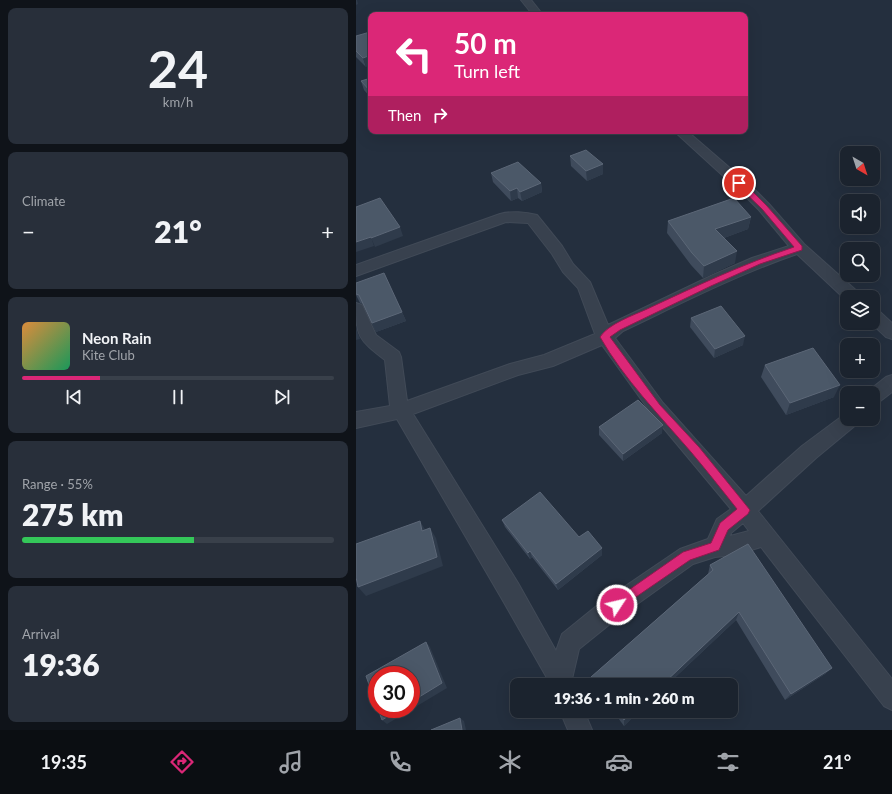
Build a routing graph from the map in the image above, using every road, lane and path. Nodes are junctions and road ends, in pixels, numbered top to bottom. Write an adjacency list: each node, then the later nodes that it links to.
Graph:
1 (526, 0): 2 (street)
2 (536, 12)
3 (683, 134): 4 (street)
4 (799, 248): 6 (street); 10 (street)
5 (356, 271): 10 (street)
6 (845, 290)
7 (356, 309): 13 (street)
8 (880, 322): 9 (street)
9 (892, 333)
10 (605, 337): 13 (street); 16 (street)
11 (892, 382): 12 (street)
12 (880, 391)
13 (401, 411): 14 (street); 19 (street)
14 (356, 420)
15 (842, 426): 16 (street)
16 (745, 510): 17 (street); 18 (street)
17 (765, 536): 18 (street); 21 (street)
18 (715, 547): 20 (street)
19 (559, 678)
20 (562, 678)
21 (892, 698)
22 (575, 718): 23 (street)
23 (580, 730)

